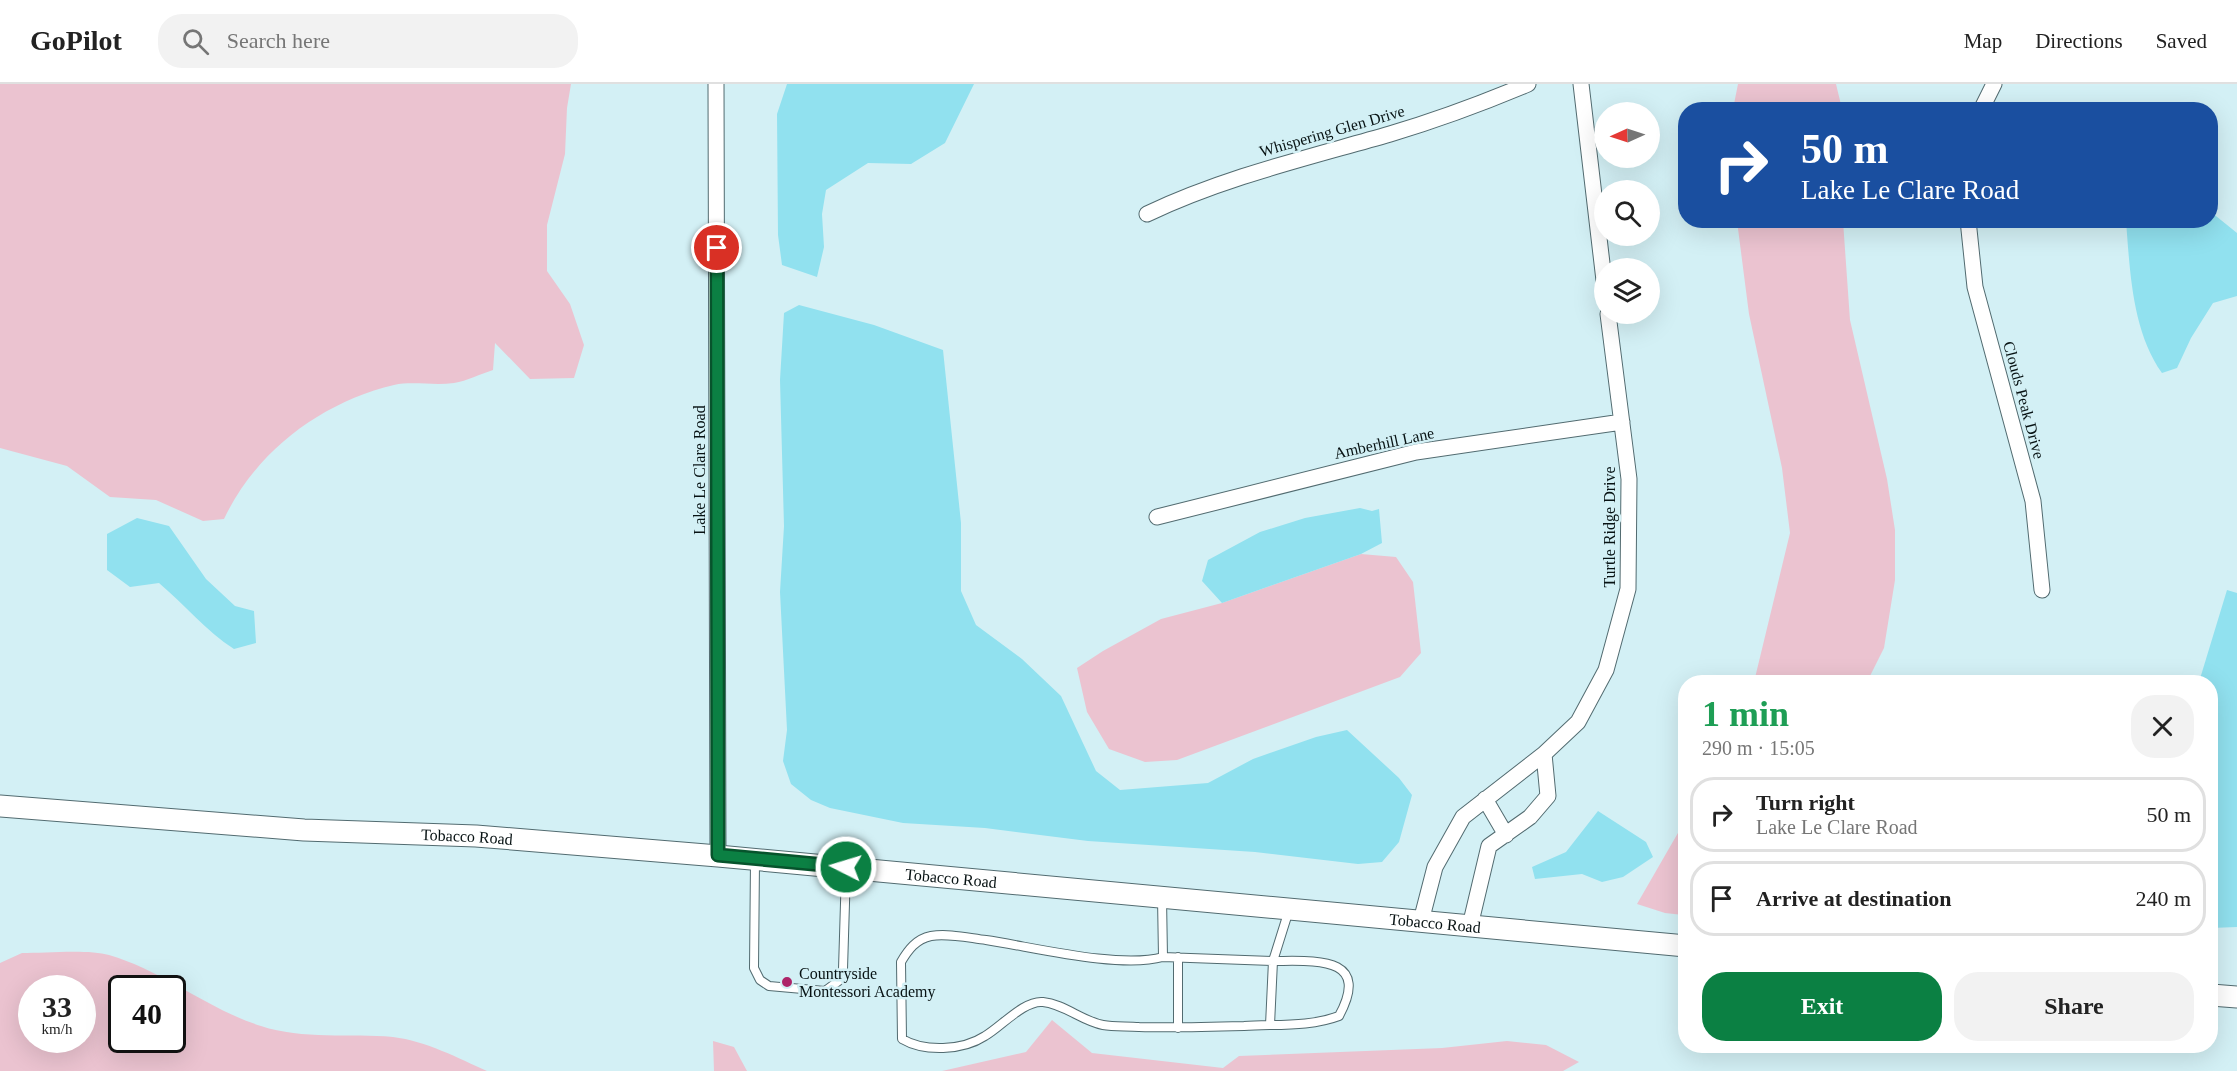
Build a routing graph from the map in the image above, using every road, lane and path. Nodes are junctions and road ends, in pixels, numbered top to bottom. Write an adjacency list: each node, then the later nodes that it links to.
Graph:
1 (716, 84): 17 (street, Lake Le Clare Road)
2 (1528, 84): 6 (street, Whispering Glen Drive)
3 (1581, 84): 8 (street)
4 (1994, 84): 5 (street)
5 (1985, 102)
6 (1147, 214)
7 (1969, 228): 12 (street, Clouds Peak Drive)
8 (1601, 258)
9 (1609, 324): 10 (street, Turtle Ridge Drive)
10 (1622, 422): 11 (street, Amberhill Lane); 13 (street, Turtle Ridge Drive)
11 (1157, 517)
12 (2042, 590)
13 (1544, 754): 14 (street, Turtle Ridge Drive); 16 (street)
14 (1485, 799): 16 (street); 22 (street, Turtle Ridge Drive)
15 (0, 806): 17 (street, Tobacco Road)
16 (1506, 835): 23 (street)
17 (718, 855): 18 (street, Tobacco Road)
18 (755, 859): 19 (street, Tobacco Road); 19 (lane)
19 (846, 867): 20 (street, Tobacco Road)
20 (1162, 897): 21 (street, Tobacco Road); 25 (lane)
21 (1289, 909): 22 (street, Tobacco Road); 27 (lane)
22 (1420, 921): 23 (street, Tobacco Road)
23 (1470, 926): 24 (street, Tobacco Road)
24 (1678, 945)
25 (1163, 957): 26 (lane); 31 (lane)
26 (1178, 957): 27 (lane); 31 (lane)
27 (1272, 961): 30 (lane); 30 (lane)
28 (2218, 995): 29 (street)
29 (2237, 997)
30 (1270, 1025): 31 (lane)
31 (1178, 1028)

